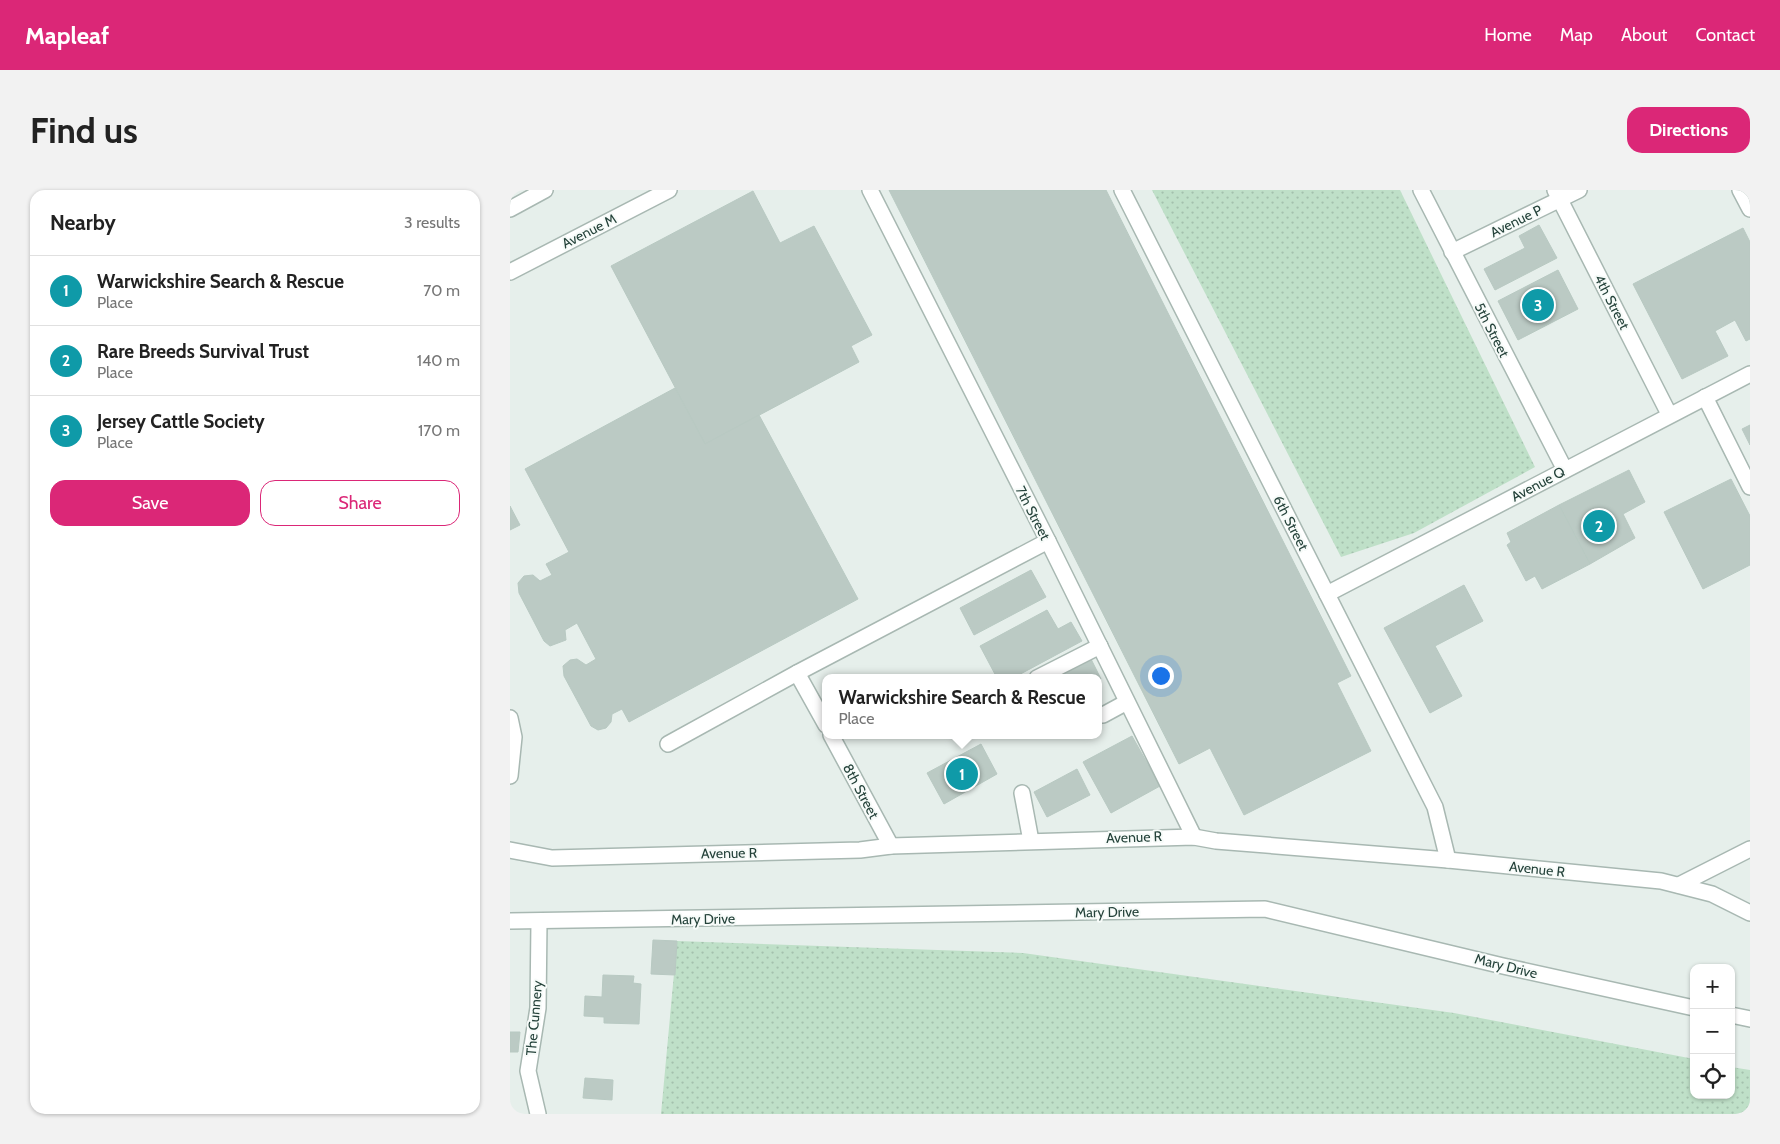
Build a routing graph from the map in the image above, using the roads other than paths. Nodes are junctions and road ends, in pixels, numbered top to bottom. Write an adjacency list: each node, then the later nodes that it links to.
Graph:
1 (545, 190): 10 (street)
2 (669, 190): 8 (street, Avenue M)
3 (870, 190): 19 (street, 7th Street)
4 (1122, 190): 20 (street, 6th Street)
5 (1421, 190): 12 (street, 5th Street)
6 (1579, 190): 9 (street, Avenue P)
7 (1740, 190): 11 (street)
8 (650, 194): 13 (street, Avenue M)
9 (1558, 195): 12 (street, Avenue P); 16 (street, 4th Street)
10 (510, 209)
11 (1750, 209)
12 (1452, 252): 17 (street, 5th Street)
13 (510, 272)
14 (1750, 374): 15 (street, Avenue Q)
15 (1705, 397): 16 (street, Avenue Q); 18 (street)
16 (1669, 414): 17 (street, Avenue Q)
17 (1564, 470): 20 (street, Avenue Q)
18 (1750, 487)
19 (1048, 541): 21 (street, 7th Street); 22 (street)
20 (1327, 594): 37 (street, 6th Street)
21 (1100, 646): 23 (street); 24 (street, 7th Street)
22 (797, 672): 27 (street); 29 (street)
23 (1045, 674)
24 (1127, 702): 25 (street); 32 (street, 7th Street)
25 (1103, 715)
26 (510, 718): 30 (street)
27 (822, 718)
28 (833, 739): 34 (street, 8th Street)
29 (668, 744)
30 (510, 776)
31 (1022, 793): 33 (street)
32 (1194, 837): 33 (street, Avenue R); 37 (street, Avenue R)
33 (1031, 841): 34 (street, Avenue R)
34 (891, 846): 36 (street, Avenue R)
35 (1750, 849): 38 (street)
36 (510, 850)
37 (1448, 860): 38 (street, Avenue R)
38 (1679, 885): 39 (street, Avenue R)
39 (1750, 913)
40 (510, 920): 41 (street, Mary Drive)
41 (539, 922): 42 (street, Mary Drive); 45 (street, The Cunnery)
42 (1690, 1007)
43 (1735, 1016): 44 (street)
44 (1750, 1019)
45 (538, 1114)

